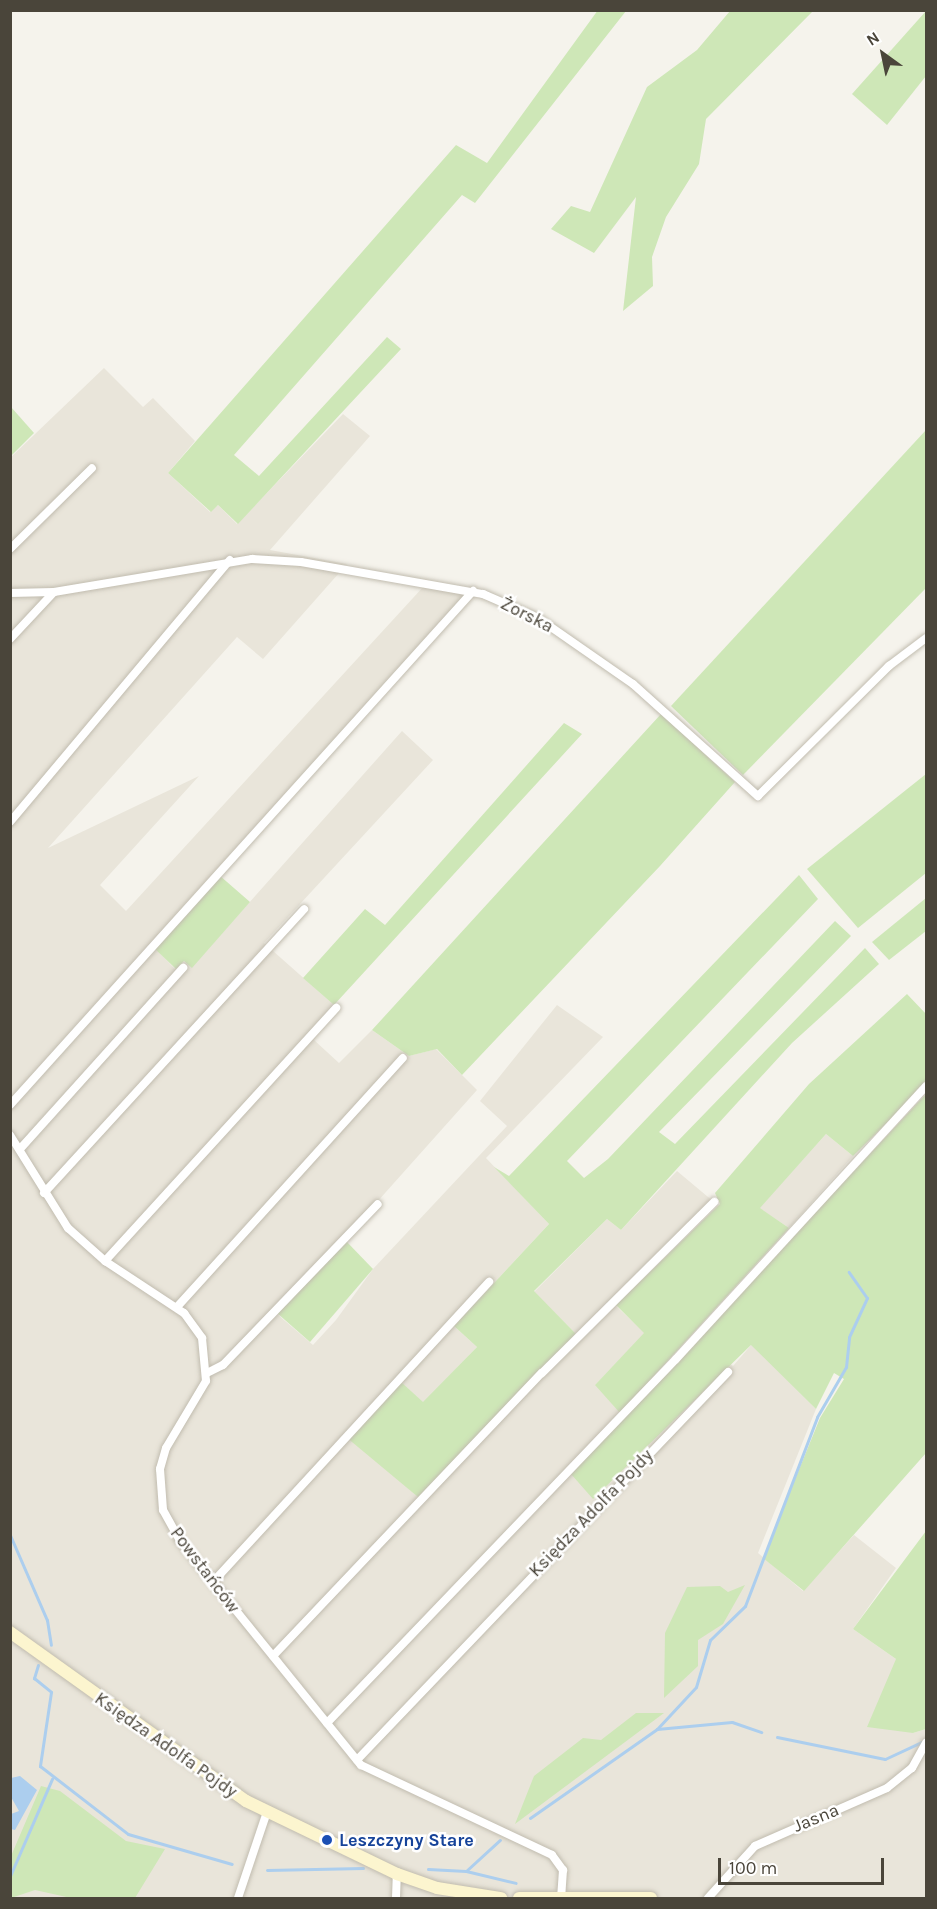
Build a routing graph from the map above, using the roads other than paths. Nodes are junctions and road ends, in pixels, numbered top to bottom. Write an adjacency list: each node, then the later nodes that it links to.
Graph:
1 (92, 468): 2 (street)
2 (10, 549)
3 (230, 560): 4 (street, Żorska); 5 (street, Żorska); 9 (street)
4 (473, 591): 7 (street, Żorska); 15 (street)
5 (54, 592): 6 (street, Żorska); 8 (street)
6 (10, 593)
7 (927, 638)
8 (10, 639)
9 (10, 822)
10 (304, 909): 18 (street)
11 (183, 968): 17 (street)
12 (336, 1008): 21 (street)
13 (403, 1058): 23 (street)
14 (927, 1086): 29 (street)
15 (10, 1105)
16 (10, 1135): 17 (street)
17 (20, 1149): 18 (street)
18 (44, 1192): 21 (street)
19 (714, 1202): 28 (street)
20 (378, 1204): 25 (street)
21 (105, 1260): 23 (street)
22 (489, 1282): 26 (street)
23 (177, 1307): 25 (street)
24 (728, 1372): 31 (street, Księdza Adolfa Pojdy)
25 (207, 1373): 26 (street, Powstańców)
26 (213, 1582): 28 (street, Powstańców)
27 (10, 1632): 32 (street, Księdza Adolfa Pojdy)
28 (273, 1656): 29 (street, Powstańców)
29 (327, 1723): 31 (street, Powstańców)
30 (927, 1743): 40 (street, Jasna)
31 (357, 1760): 34 (street, Powstańców)
32 (267, 1812): 33 (street, Księdza Adolfa Pojdy); 35 (street)
33 (397, 1874): 36 (street); 37 (street, Księdza Adolfa Pojdy)
34 (561, 1898): 38 (street); 39 (street)
35 (238, 1899)
36 (396, 1899)
37 (501, 1899)
38 (519, 1899)
39 (651, 1899)
40 (708, 1899)

